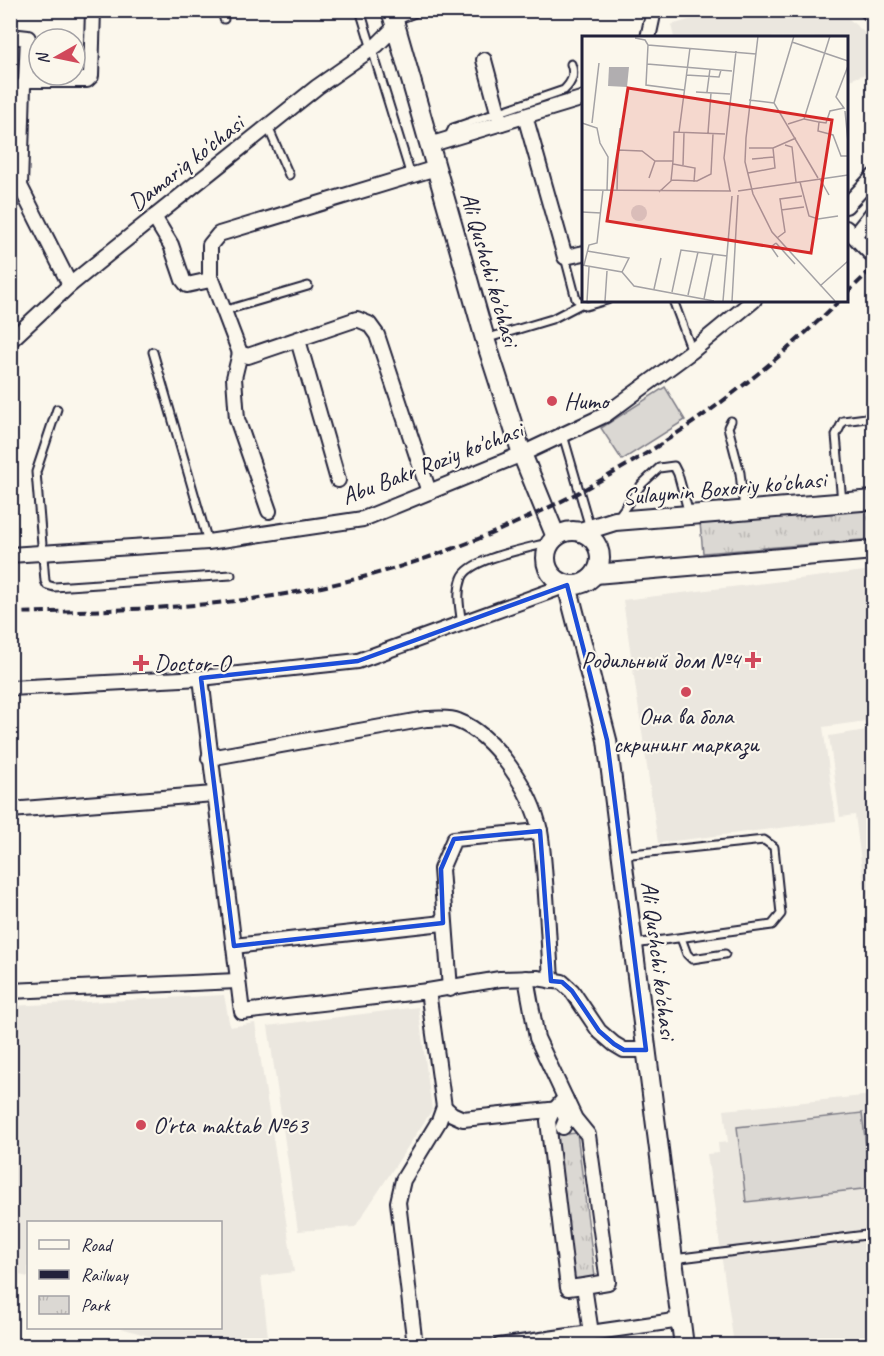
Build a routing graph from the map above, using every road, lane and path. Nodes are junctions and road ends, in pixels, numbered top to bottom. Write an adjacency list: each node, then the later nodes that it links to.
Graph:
1 (93, 10): 15 (street)
2 (223, 10): 8 (lane)
3 (360, 10): 12 (lane)
4 (654, 10): 11 (street)
5 (861, 10): 9 (lane)
6 (412, 11): 7 (street)
7 (393, 18): 12 (street, Damariq ko'chasi); 20 (main road, Ali Qushchi ko'chasi)
8 (224, 19)
9 (873, 21)
10 (10, 36): 15 (street)
11 (648, 36)
12 (372, 49): 19 (street, Damariq ko'chasi); 23 (lane)
13 (484, 60): 18 (street)
14 (571, 64): 18 (lane)
15 (26, 81): 25 (street)
16 (582, 99): 17 (street)
17 (525, 116): 18 (street); 31 (street)
18 (500, 118): 20 (street)
19 (268, 127): 22 (lane); 28 (street, Damariq ko'chasi)
20 (429, 145): 21 (main road, Ali Qushchi ko'chasi)
21 (436, 168): 23 (street); 41 (main road, Ali Qushchi ko'chasi)
22 (290, 175)
23 (411, 176): 33 (street)
24 (873, 176): 26 (street)
25 (15, 185): 34 (street)
26 (848, 204)
27 (873, 211): 29 (street)
28 (154, 217): 33 (street); 34 (street, Damariq ko'chasi)
29 (850, 232): 32 (street)
30 (582, 253): 31 (street)
31 (565, 257): 39 (lane)
32 (873, 257)
33 (210, 280): 40 (street)
34 (70, 285): 43 (street, Damariq ko'chasi)
35 (308, 286): 40 (lane)
36 (600, 302): 39 (lane)
37 (675, 302): 44 (lane)
38 (752, 302): 44 (street, Abu Bakr Roziy ko'chasi)
39 (581, 304): 41 (lane)
40 (224, 311): 46 (street)
41 (485, 339): 51 (main road, Ali Qushchi ko'chasi)
42 (298, 340): 46 (street); 52 (street); 53 (street)
43 (10, 341)
44 (692, 351): 50 (street, Abu Bakr Roziy ko'chasi)
45 (153, 352): 62 (lane)
46 (240, 353): 56 (street)
47 (57, 409): 64 (lane)
48 (873, 417): 55 (lane)
49 (731, 421): 57 (lane)
50 (563, 435): 51 (street, Abu Bakr Roziy ko'chasi); 60 (lane)
51 (522, 454): 53 (street, Abu Bakr Roziy ko'chasi); 61 (main road, Ali Qushchi ko'chasi)
52 (338, 480)
53 (429, 492): 62 (street, Abu Bakr Roziy ko'chasi)
54 (873, 500): 55 (main road, Sulaymin Boxoriy ko'chasi)
55 (842, 502): 57 (main road, Sulaymin Boxoriy ko'chasi)
56 (269, 511)
57 (745, 511): 58 (main road, Sulaymin Boxoriy ko'chasi)
58 (689, 516): 59 (main road, Sulaymin Boxoriy ko'chasi); 59 (lane)
59 (615, 521): 60 (main road, Sulaymin Boxoriy ko'chasi); 66 (main road)
60 (585, 530): 61 (main road); 67 (main road)
61 (554, 539): 69 (main road, Ali Qushchi ko'chasi); 70 (lane)
62 (208, 542): 64 (street, Abu Bakr Roziy ko'chasi)
63 (873, 550): 66 (main road)
64 (43, 553): 65 (street, Abu Bakr Roziy ko'chasi); 68 (lane)
65 (10, 555)
66 (619, 572): 67 (main road)
67 (595, 574): 69 (main road)
68 (231, 575)
69 (567, 585): 70 (street); 77 (main road, Ali Qushchi ko'chasi)
70 (462, 625): 71 (street)
71 (201, 678): 72 (street); 73 (street)
72 (10, 688)
73 (210, 758): 74 (street); 76 (street)
74 (214, 794): 75 (street); 81 (street)
75 (10, 810)
76 (540, 831): 78 (street); 85 (street)
77 (622, 855): 79 (lane); 80 (main road, Ali Qushchi ko'chasi)
78 (443, 923): 81 (street); 86 (street)
79 (681, 938): 80 (lane); 82 (lane)
80 (633, 944): 89 (main road, Ali Qushchi ko'chasi)
81 (234, 946): 84 (street)
82 (725, 954)
83 (526, 978): 85 (street); 86 (street); 90 (street)
84 (237, 981): 87 (street); 88 (street)
85 (551, 981): 89 (street)
86 (450, 988): 88 (street)
87 (10, 991)
88 (428, 991): 91 (street)
89 (646, 1050): 95 (main road, Ali Qushchi ko'chasi)
90 (566, 1098): 92 (street); 96 (street)
91 (444, 1107): 92 (street); 99 (street)
92 (555, 1109): 93 (street); 96 (street)
93 (563, 1127)
94 (873, 1234): 95 (lane)
95 (673, 1259): 97 (main road, Ali Qushchi ko'chasi)
96 (584, 1286): 98 (street)
97 (681, 1320): 98 (street); 101 (main road, Ali Qushchi ko'chasi)
98 (591, 1333): 100 (street)
99 (415, 1346)
100 (499, 1346)
101 (684, 1346)

